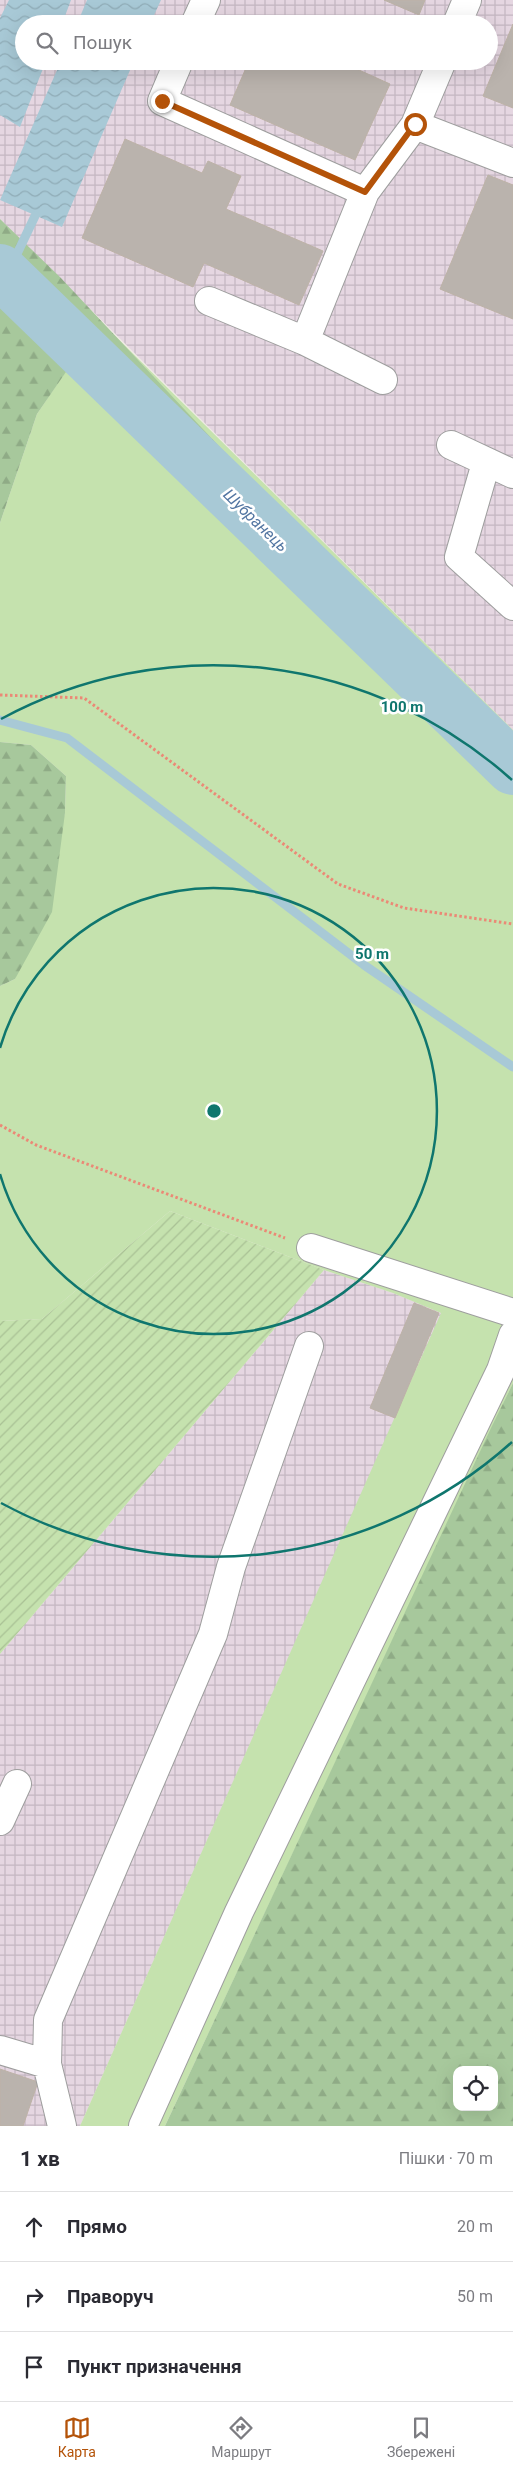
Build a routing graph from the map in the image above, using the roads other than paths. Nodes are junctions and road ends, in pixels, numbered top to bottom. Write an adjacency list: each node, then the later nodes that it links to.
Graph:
1 (206, 0): 3 (lane)
2 (467, 0): 4 (lane)
3 (199, 15)
4 (461, 15)
5 (175, 70): 9 (lane)
6 (438, 70): 7 (lane)
7 (415, 124): 8 (lane); 9 (lane)
8 (513, 163)
9 (365, 192): 11 (lane)
10 (209, 301): 11 (lane)
11 (305, 341): 12 (lane)
12 (383, 380)
13 (451, 445): 14 (lane)
14 (486, 463): 15 (lane); 16 (lane)
15 (513, 474)
16 (513, 606)
17 (312, 1248): 18 (lane)
18 (513, 1313)
19 (513, 1335): 26 (lane)
20 (309, 1346): 24 (lane)
21 (17, 1784): 22 (lane)
22 (0, 1821)
23 (0, 2050): 24 (lane)
24 (47, 2064): 25 (lane)
25 (62, 2126)
26 (142, 2126)

